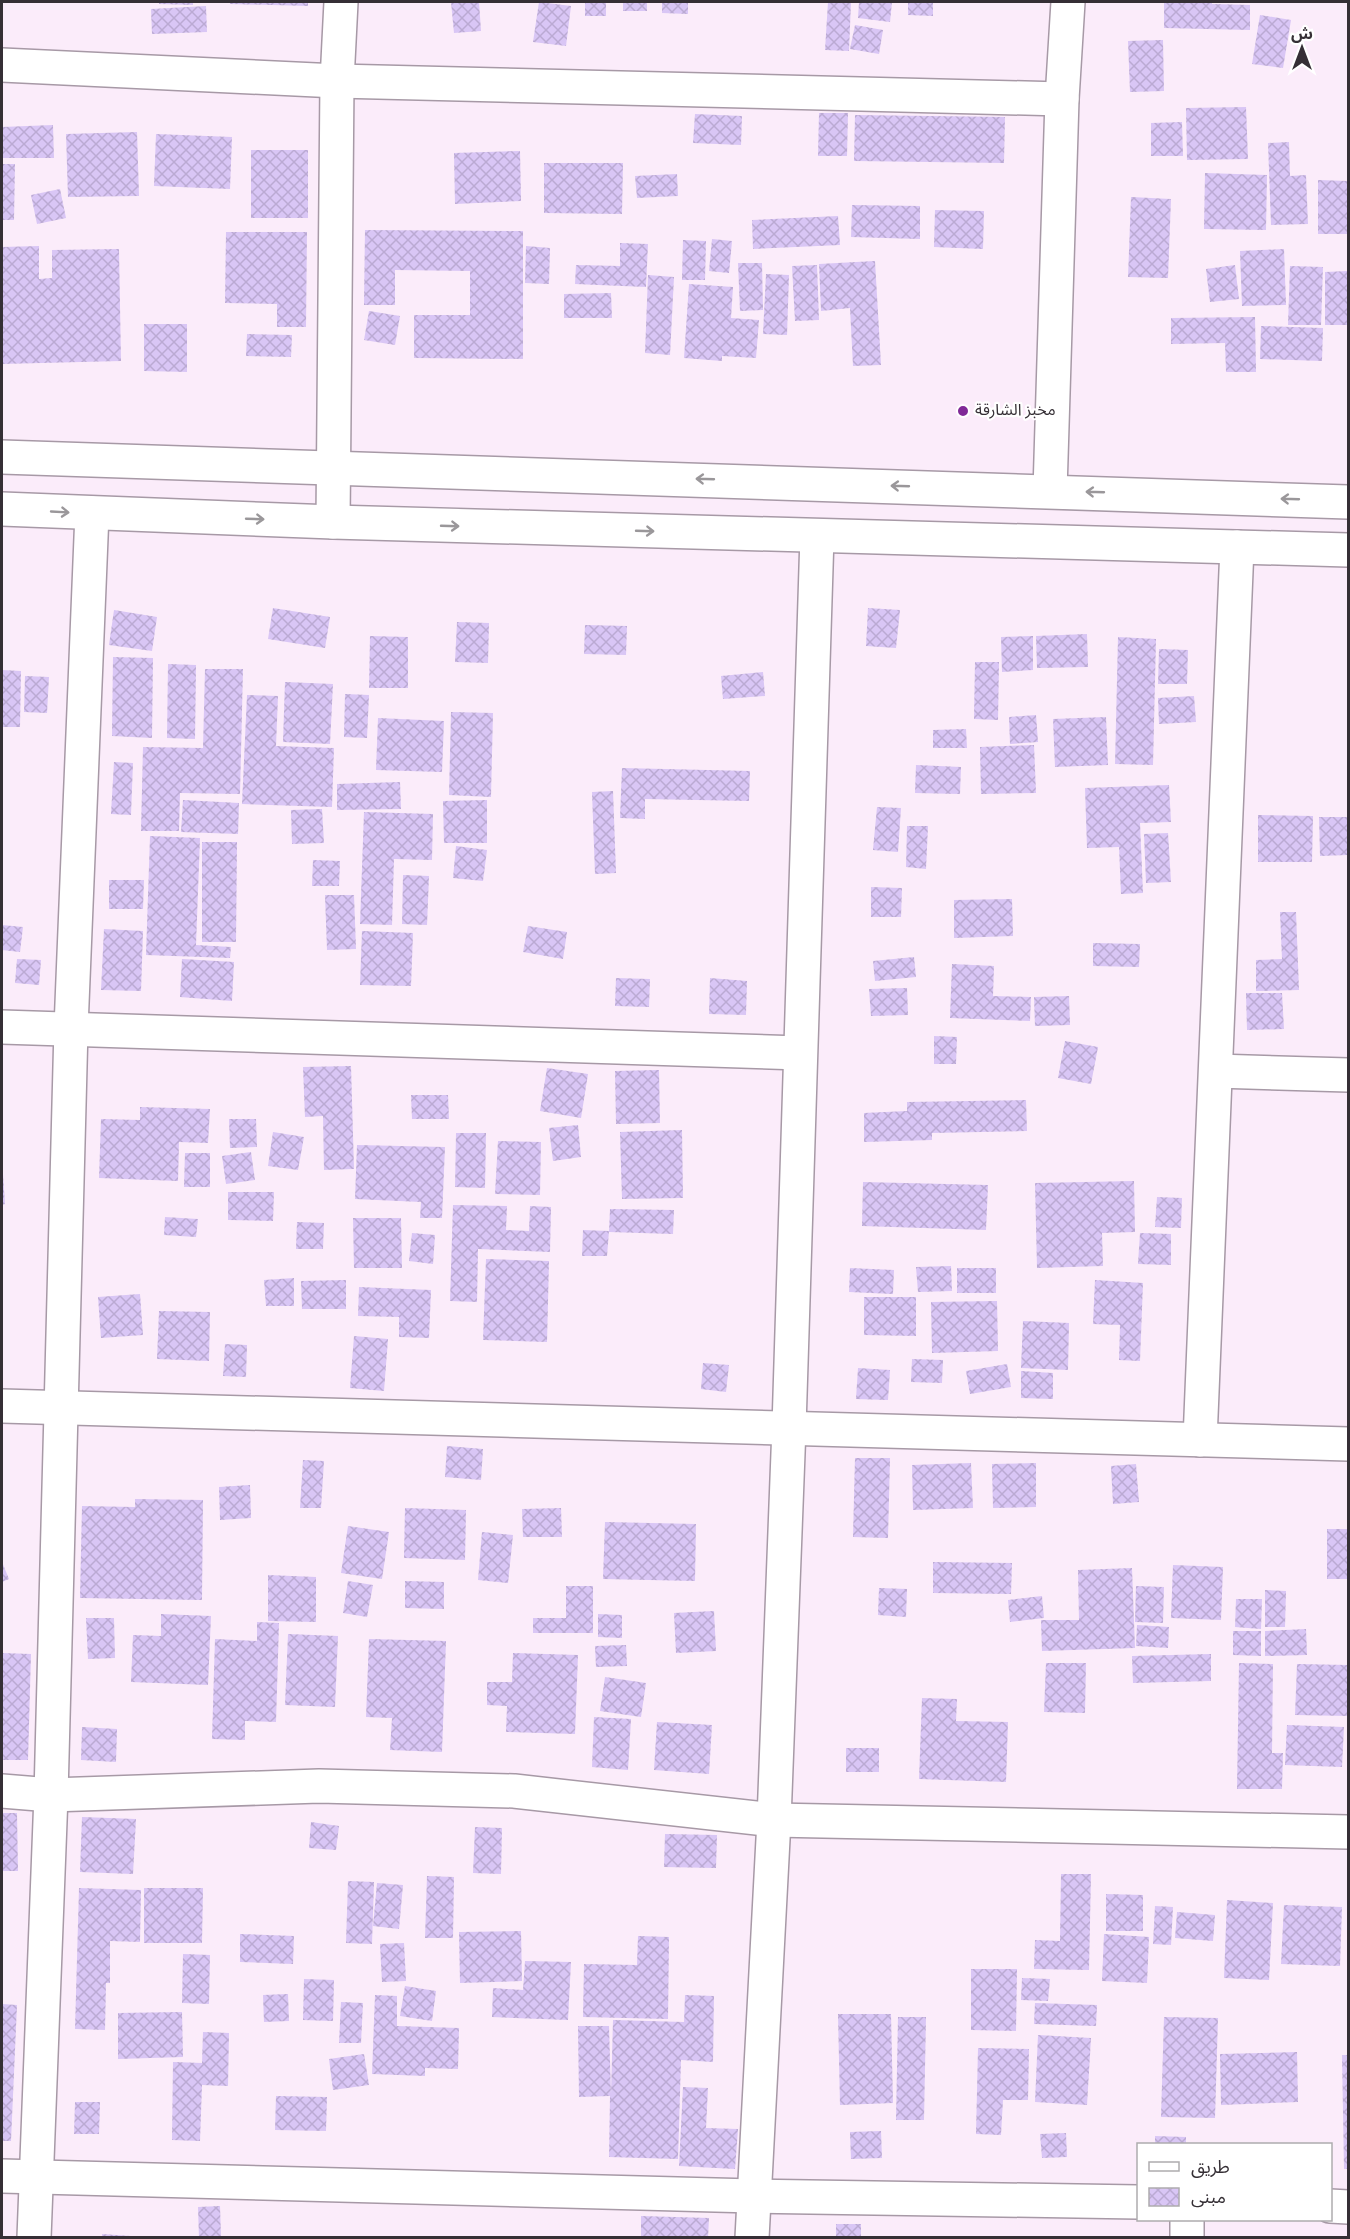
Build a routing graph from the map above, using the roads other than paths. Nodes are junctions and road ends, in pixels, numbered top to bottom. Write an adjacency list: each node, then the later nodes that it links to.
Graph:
1 (341, 2): 4 (street)
2 (1068, 2): 5 (street)
3 (2, 64): 4 (street)
4 (337, 81): 5 (street); 7 (street)
5 (1062, 99): 8 (street)
6 (2, 456): 7 (street)
7 (334, 466): 8 (street, one-way to 7); 12 (street)
8 (1050, 491): 9 (street, one-way to 8)
9 (1348, 502)
10 (2, 509): 11 (street, one-way to 11)
11 (93, 513): 12 (street, one-way to 12); 17 (street)
12 (333, 522): 13 (street, one-way to 13)
13 (817, 536): 14 (street); 18 (street)
14 (1237, 547): 15 (street); 19 (street)
15 (1348, 550)
16 (2, 1027): 17 (street)
17 (71, 1028): 18 (street); 22 (street)
18 (800, 1053): 23 (street)
19 (1215, 1071): 20 (street); 24 (street)
20 (1348, 1075)
21 (2, 1406): 22 (street)
22 (61, 1407): 23 (street); 27 (street)
23 (789, 1427): 24 (street); 28 (street)
24 (1200, 1440): 25 (street)
25 (1348, 1444)
26 (2, 1791): 27 (street)
27 (51, 1795): 28 (street); 31 (street)
28 (774, 1820): 29 (street); 32 (street)
29 (1348, 1832)
30 (2, 2176): 31 (street)
31 (37, 2177): 32 (street); 37 (street)
32 (753, 2196): 33 (street); 38 (street)
33 (1137, 2202)
34 (1332, 2206): 35 (street)
35 (1348, 2207)
36 (1187, 2221): 39 (street)
37 (34, 2238)
38 (752, 2238)
39 (1187, 2238)

